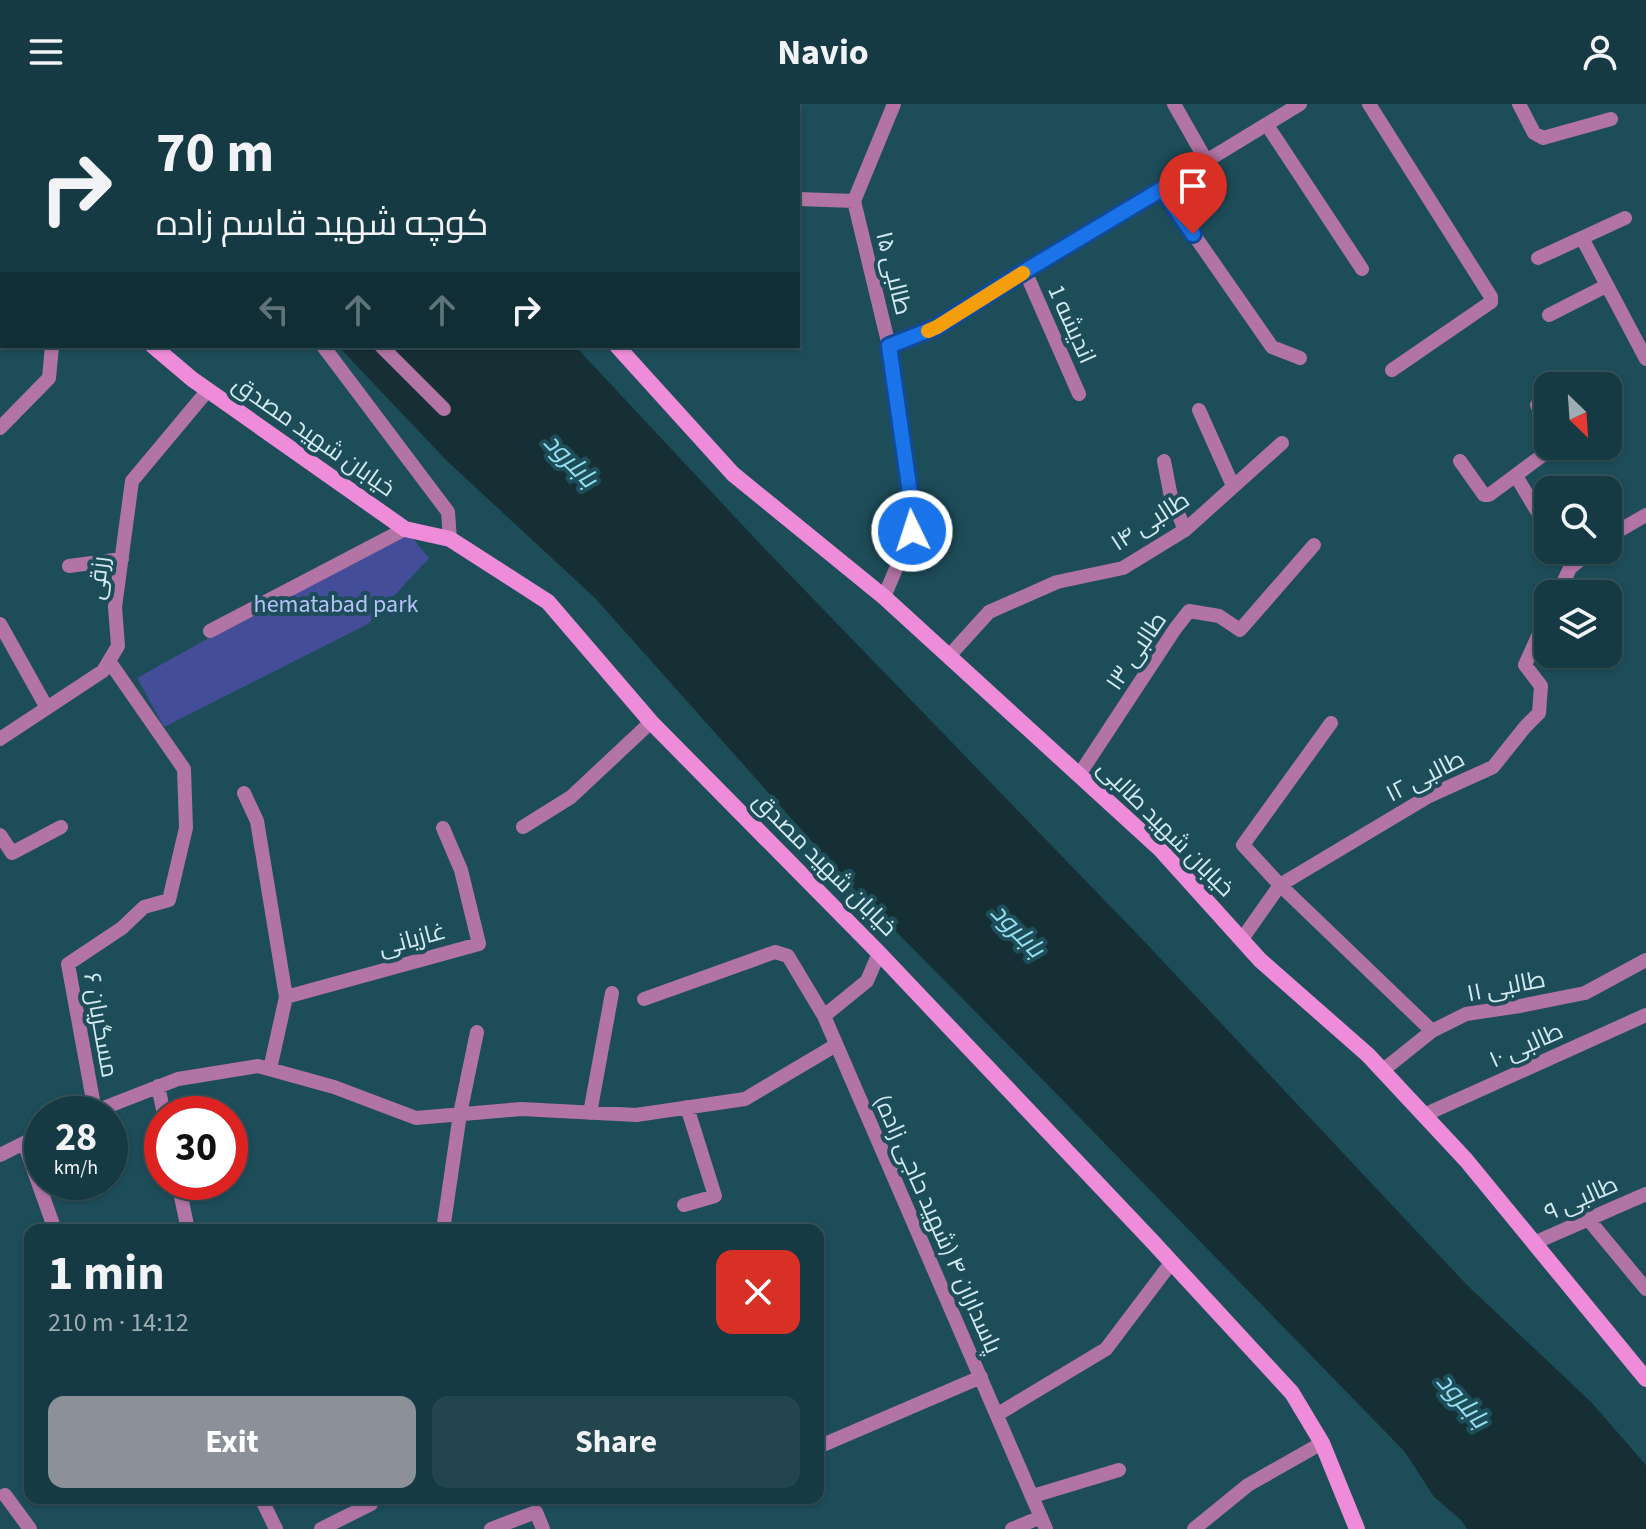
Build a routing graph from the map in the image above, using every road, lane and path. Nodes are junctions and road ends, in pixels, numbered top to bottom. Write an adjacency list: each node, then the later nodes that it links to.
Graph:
1 (894, 104): 11 (street)
2 (1174, 104): 8 (street)
3 (1300, 104): 7 (street)
4 (1369, 104): 27 (street)
5 (1519, 104): 6 (street)
6 (1611, 119)
7 (1267, 125): 8 (street); 15 (street)
8 (1207, 162): 9 (street)
9 (1162, 189): 16 (street); 25 (street)
10 (800, 199): 11 (street)
11 (854, 201): 19 (street, طالبی ۱۵)
12 (1625, 218): 13 (street)
13 (1582, 238): 14 (street); 17 (street)
14 (1538, 258)
15 (1362, 269)
16 (1025, 271): 19 (street); 29 (street, اندیشه 1)
17 (1606, 286): 18 (street); 26 (street)
18 (1549, 315)
19 (889, 346): 48 (street, طالبی ۱۵)
20 (52, 348): 32 (street)
21 (156, 348): 28 (street, خیابان شهید مصدق)
22 (325, 348): 44 (street)
23 (383, 348): 30 (street)
24 (619, 348): 48 (street, خیابان شهید طالبی)
25 (1300, 358)
26 (1646, 359)
27 (1392, 370)
28 (208, 390): 41 (street, خیابان شهید مصدق); 46 (street, رزقی)
29 (1079, 394)
30 (444, 409)
31 (1199, 410): 38 (street)
32 (0, 428)
33 (1282, 443): 38 (street, طالبی ۱۴)
34 (1537, 460): 37 (street)
35 (1164, 461): 43 (street)
36 (1460, 461): 37 (street)
37 (1516, 476): 39 (street)
38 (1233, 486): 43 (street, طالبی ۱۴)
39 (1534, 506)
40 (1646, 515): 42 (street)
41 (405, 529): 44 (street, خیابان شهید مصدق); 50 (street)
42 (1622, 529)
43 (1185, 530): 52 (street, طالبی ۱۴)
44 (450, 539): 55 (street, خیابان شهید مصدق)
45 (1314, 545): 58 (street, طالبی ۱۳)
46 (122, 559): 47 (street); 53 (street, رزقی)
47 (69, 566)
48 (884, 597): 52 (street, خیابان شهید طالبی)
49 (0, 624): 54 (street)
50 (210, 631)
51 (1534, 645): 64 (street, طالبی ۱۲)
52 (949, 656): 58 (street, خیابان شهید طالبی)
53 (109, 661): 54 (street); 79 (street, مسگریان ۶)
54 (47, 708): 57 (street)
55 (651, 722): 61 (street); 66 (street, خیابان شهید مصدق)
56 (1331, 723): 64 (street)
57 (0, 739)
58 (1079, 775): 65 (street, خیابان شهید طالبی)
59 (244, 793): 69 (street)
60 (61, 827): 63 (street)
61 (523, 827)
62 (443, 828): 69 (street, غازیانی)
63 (0, 835)
64 (1280, 885): 65 (street, طالبی ۱۲); 73 (street)
65 (1242, 939): 77 (street, خیابان شهید طالبی)
66 (879, 953): 72 (street); 97 (street, خیابان شهید مصدق)
67 (1646, 960): 73 (street, طالبی ۱۱)
68 (612, 993): 83 (street)
69 (286, 997): 76 (street)
70 (644, 999): 72 (street, پاسداران ۴ (شهید حاجی زاده))
71 (1646, 1015): 85 (street, طالبی ۱۰)
72 (824, 1016): 75 (street, پاسداران ۴ (شهید حاجی زاده))
73 (1432, 1031): 77 (street, طالبی ۱۱)
74 (477, 1032): 84 (street)
75 (836, 1045): 82 (street); 99 (street, پاسداران ۴ (شهید حاجی زاده))
76 (270, 1069): 78 (street); 84 (street)
77 (1382, 1071): 85 (street, خیابان شهید طالبی)
78 (158, 1086): 80 (street); 81 (street)
79 (88, 1096)
80 (160, 1096)
81 (128, 1098)
82 (687, 1107): 83 (street); 91 (street)
83 (590, 1113): 84 (street)
84 (460, 1114): 95 (street)
85 (1424, 1115): 96 (street, خیابان شهید طالبی)
86 (24, 1143): 87 (street)
87 (0, 1155)
88 (1646, 1194): 92 (street, طالبی ۹)
89 (44, 1200): 93 (street)
90 (182, 1200): 94 (street)
91 (684, 1205)
92 (1588, 1219): 96 (street, طالبی ۹); 98 (street)
93 (53, 1224)
94 (187, 1224)
95 (444, 1224)
96 (1534, 1243): 100 (street, خیابان شهید طالبی)
97 (1171, 1263): 101 (street); 102 (street, خیابان شهید مصدق)
98 (1646, 1289)
99 (981, 1377): 101 (street, پاسداران ۴ (شهید حاجی زاده)); 103 (street)
100 (1646, 1379)
101 (998, 1414): 106 (street, پاسداران ۴ (شهید حاجی زاده))
102 (1322, 1443): 116 (street); 117 (street, خیابان شهید مصدق)
103 (824, 1444)
104 (1119, 1470): 106 (street)
105 (5, 1495): 110 (street)
106 (1033, 1496): 109 (street, پاسداران ۴ (شهید حاجی زاده))
107 (264, 1504): 111 (street)
108 (371, 1504): 112 (street)
109 (1044, 1523): 115 (street)
110 (30, 1529)
111 (276, 1529)
112 (321, 1529)
113 (491, 1529): 114 (street)
114 (543, 1529)
115 (1012, 1529)
116 (1194, 1529)
117 (1357, 1529)

